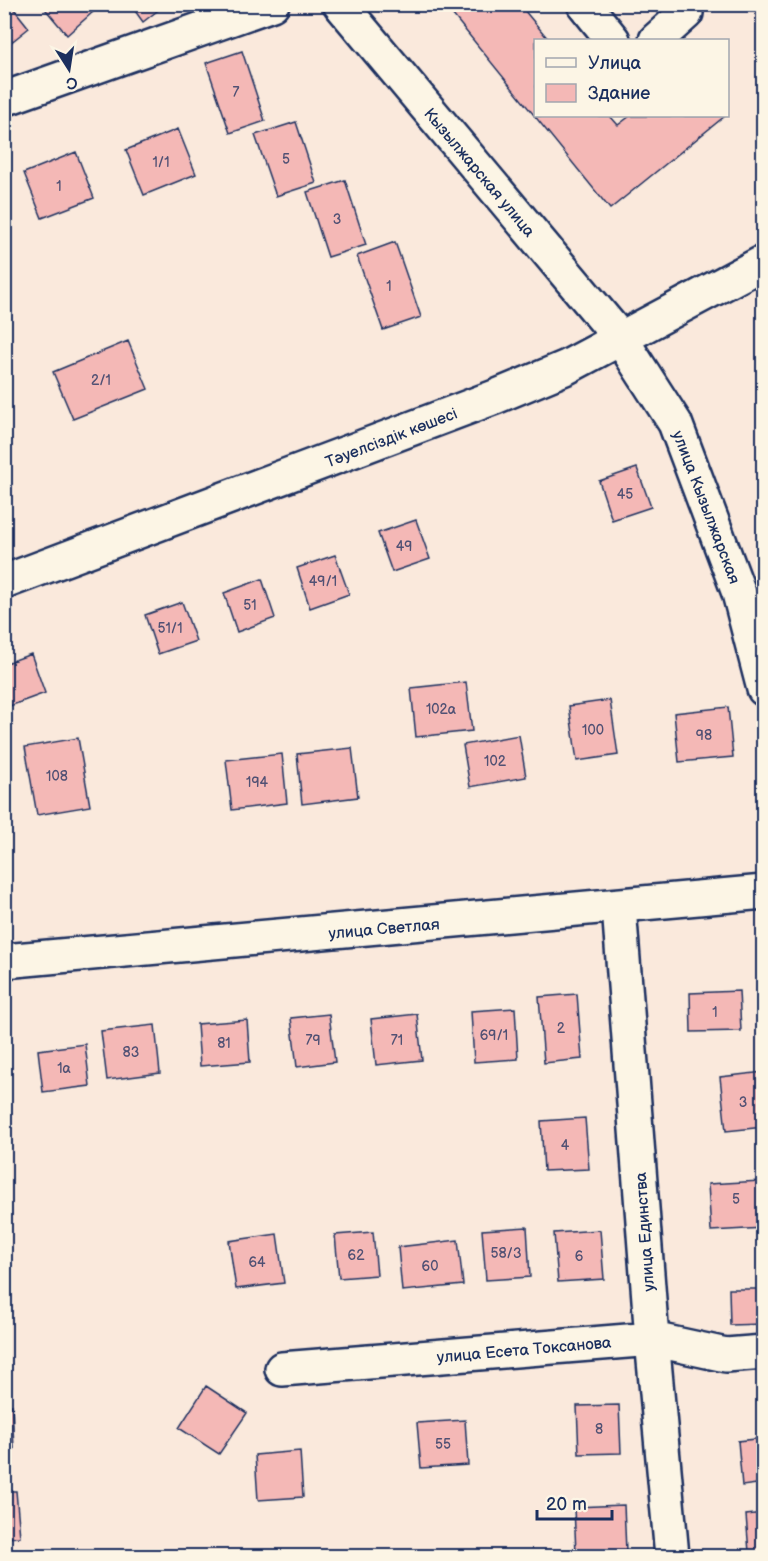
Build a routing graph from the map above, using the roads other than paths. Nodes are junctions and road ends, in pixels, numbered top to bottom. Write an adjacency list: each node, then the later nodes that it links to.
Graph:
1 (272, 4): 7 (street)
2 (340, 4): 9 (street, Кызылжарская улица)
3 (584, 4): 5 (street)
4 (686, 13): 6 (street)
5 (612, 39)
6 (657, 39)
7 (4, 99)
8 (764, 262): 9 (street, Тәуелсіздік көшесі)
9 (621, 339): 10 (street, Тәуелсіздік көшесі); 11 (street, улица Кызылжарская)
10 (4, 582)
11 (764, 689)
12 (764, 892): 13 (street, улица Светлая)
13 (619, 907): 14 (street, улица Светлая); 15 (street, улица Единства)
14 (4, 962)
15 (652, 1339): 16 (street, улица Есета Токсанова); 17 (street, улица Есета Токсанова); 18 (street, улица Единства)
16 (764, 1352)
17 (282, 1369)
18 (672, 1557)

